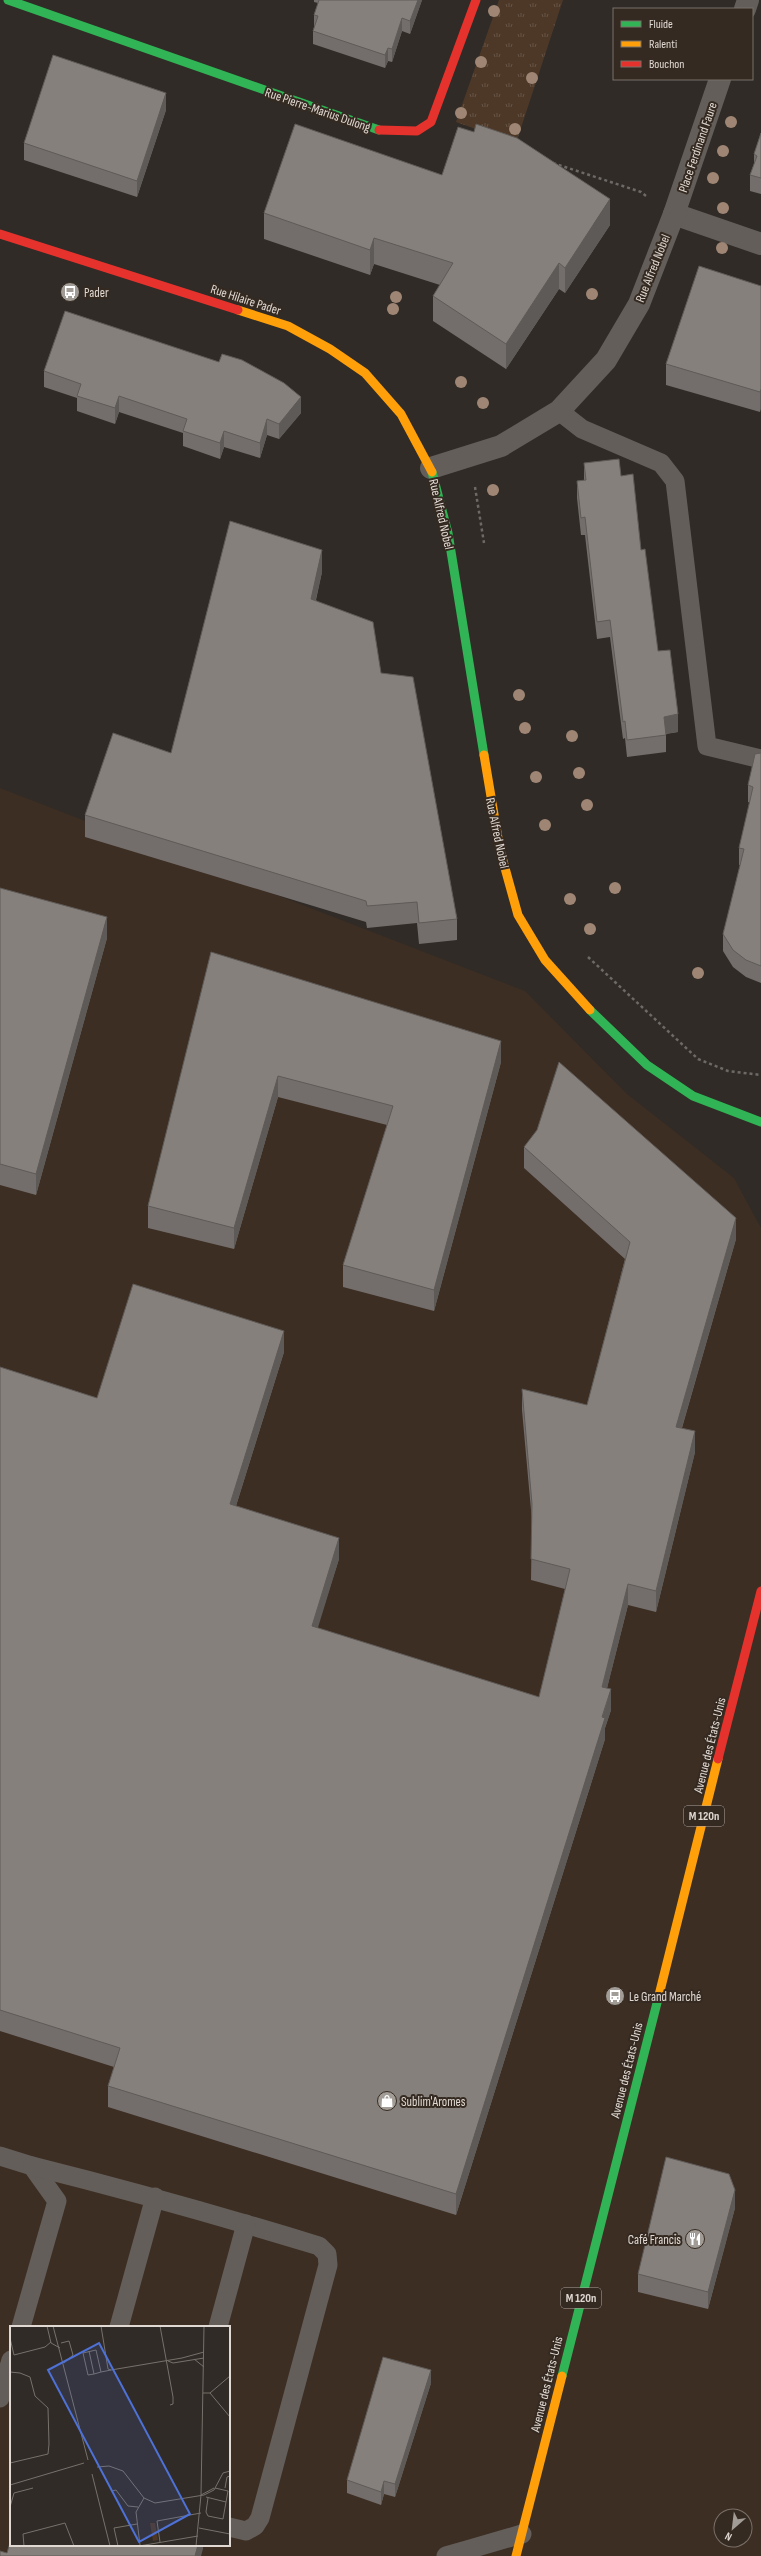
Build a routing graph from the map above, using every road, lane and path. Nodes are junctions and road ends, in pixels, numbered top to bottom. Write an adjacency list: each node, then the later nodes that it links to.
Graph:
1 (8, 0): 2 (street, Rue Pierre-Marius Dulong)
2 (476, 0)
3 (720, 80): 5 (street, Place Ferdinand Faure)
4 (551, 162): 5 (path)
5 (674, 214): 7 (street); 8 (street, Rue Alfred Nobel)
6 (0, 234): 10 (street, Rue Hilaire Pader)
7 (761, 244)
8 (559, 411): 9 (street, Rue Alfred Nobel); 12 (lane)
9 (468, 456): 10 (street, Rue Alfred Nobel); 11 (path)
10 (431, 468): 15 (street, Rue Alfred Nobel)
11 (484, 548)
12 (761, 759)
13 (583, 952): 14 (path)
14 (761, 1075)
15 (761, 1122)
16 (761, 1591): 27 (street, Avenue des États-Unis / M 120n)
17 (0, 2156): 18 (lane)
18 (32, 2166): 19 (lane); 21 (lane)
19 (155, 2197): 20 (lane); 22 (lane)
20 (246, 2224): 23 (lane); 26 (lane)
21 (21, 2326)
22 (119, 2326)
23 (218, 2326)
24 (10, 2363): 25 (lane)
25 (0, 2398)
26 (230, 2527)
27 (522, 2534): 28 (lane); 29 (street, Avenue des États-Unis / M 120n)
28 (446, 2556)
29 (516, 2556)

